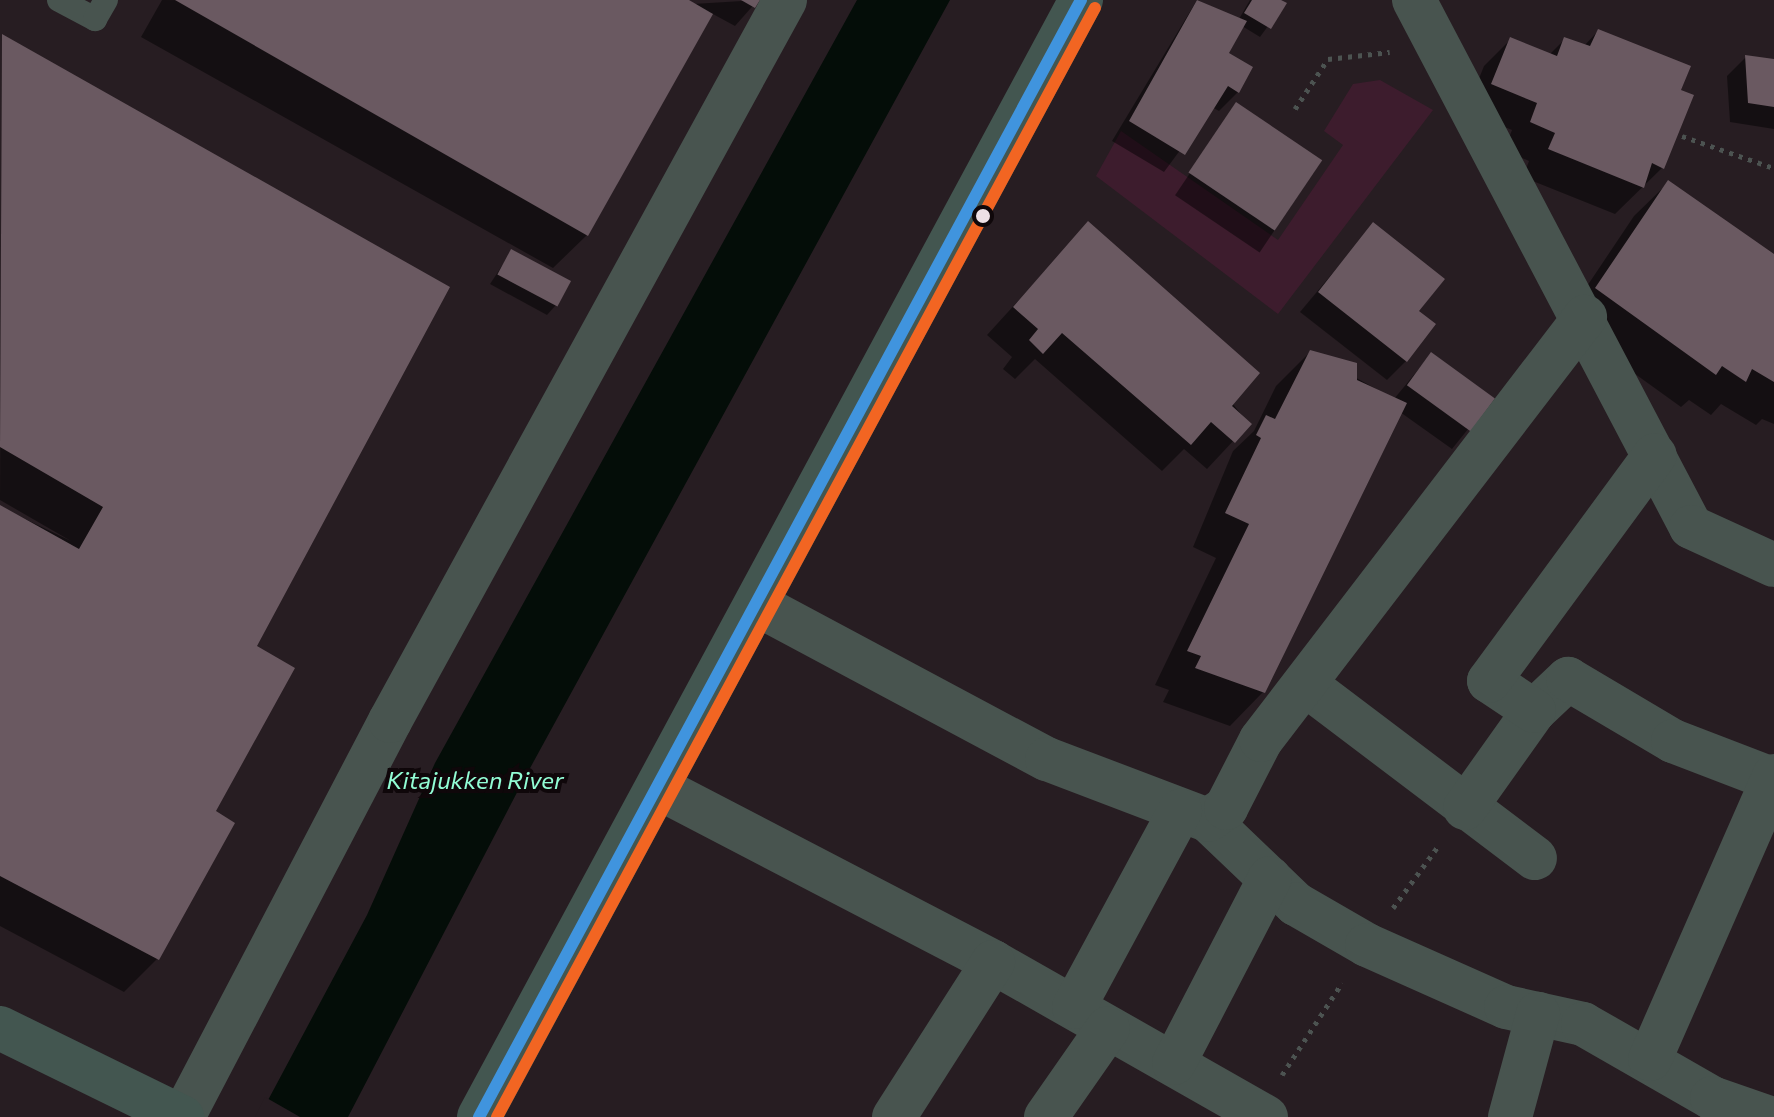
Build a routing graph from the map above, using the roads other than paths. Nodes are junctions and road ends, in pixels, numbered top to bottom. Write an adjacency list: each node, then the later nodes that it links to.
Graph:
1 (59, 0): 2 (lane)
2 (106, 0)
3 (785, 0): 24 (street)
4 (1081, 0): 9 (main road)
5 (1414, 0): 6 (street)
6 (1585, 317): 7 (street); 10 (street)
7 (1655, 455): 8 (street); 11 (street)
8 (1774, 565)
9 (758, 605): 13 (main road); 15 (street)
10 (1306, 685): 14 (street); 15 (street)
11 (1534, 711): 12 (street); 14 (street)
12 (1773, 778): 22 (street)
13 (659, 788): 18 (street); 25 (main road)
14 (1465, 808): 16 (street)
15 (1194, 815): 17 (street); 20 (street)
16 (1535, 858)
17 (1270, 878): 19 (street); 23 (street)
18 (993, 962): 20 (street); 26 (street)
19 (1538, 1014): 22 (street); 29 (street)
20 (1091, 1017): 23 (street); 27 (street)
21 (0, 1028): 24 (main road)
22 (1650, 1059): 30 (street)
23 (1174, 1063): 28 (street)
24 (183, 1117)
25 (479, 1117)
26 (894, 1117)
27 (1046, 1117)
28 (1266, 1117)
29 (1510, 1117)
30 (1767, 1117)

